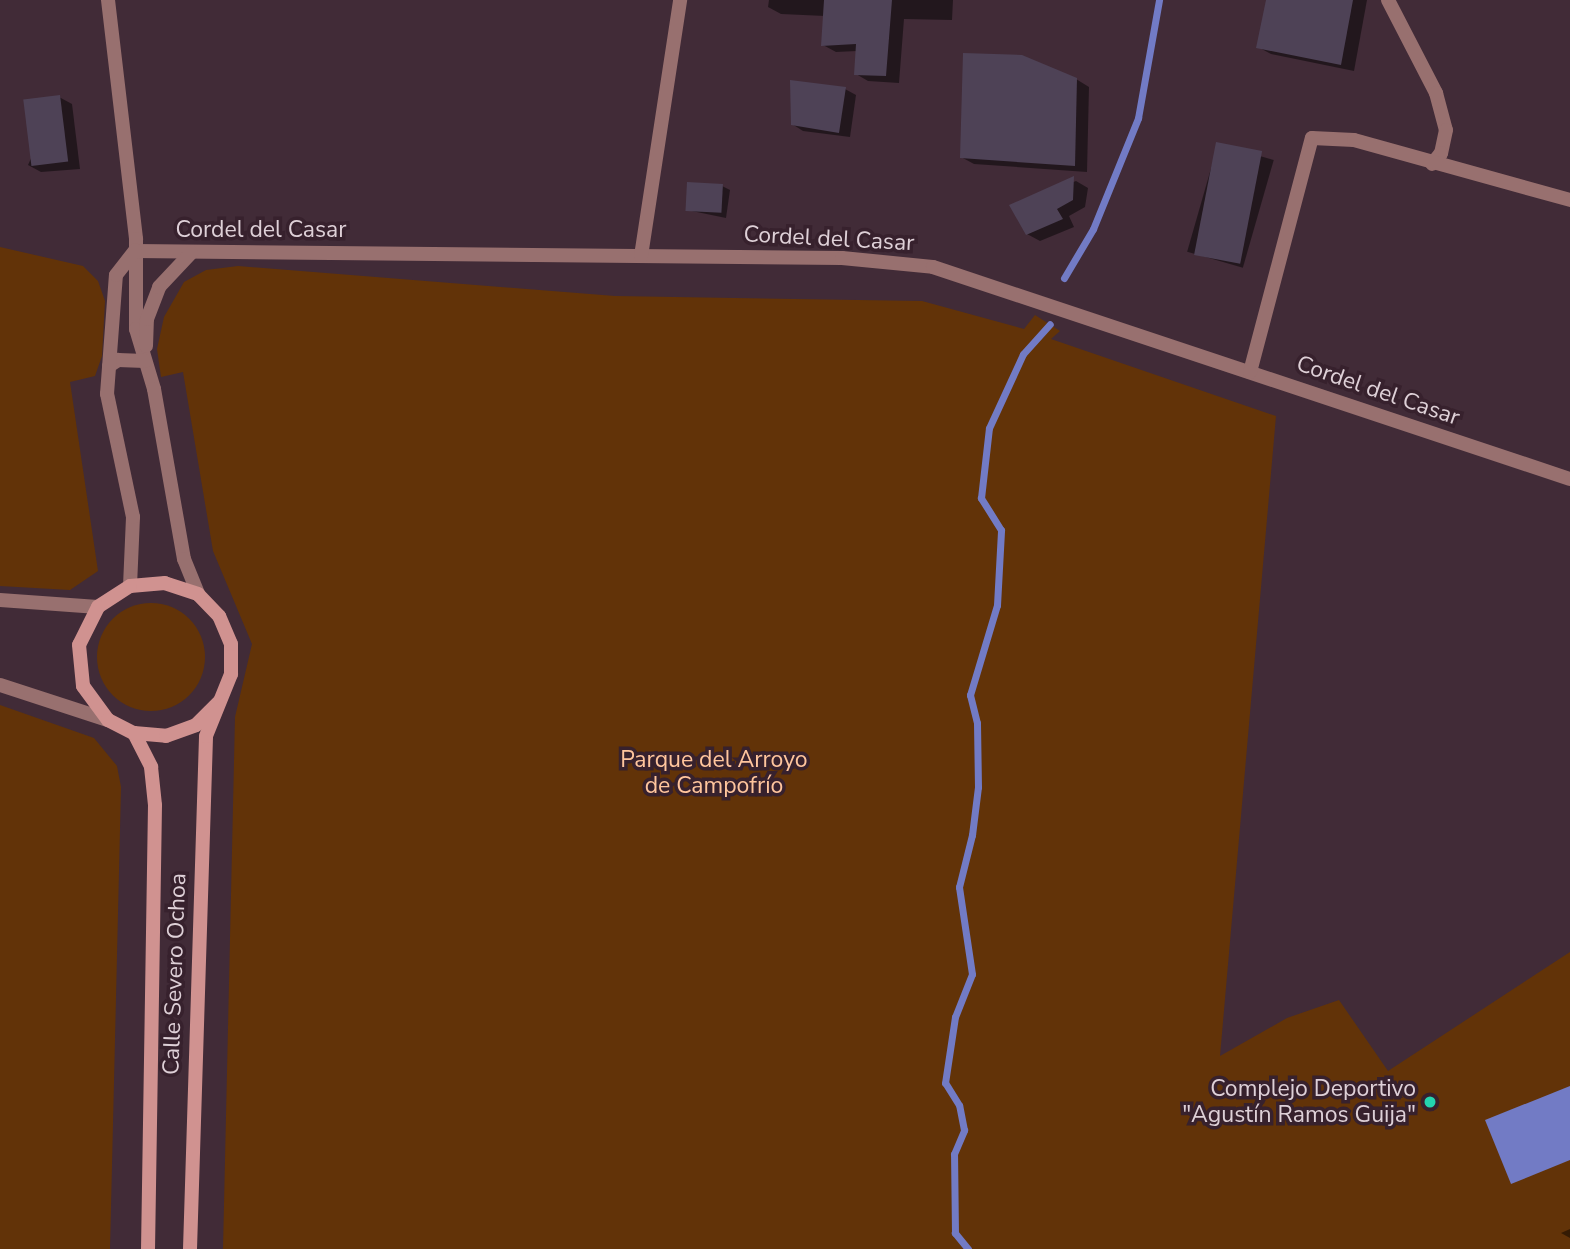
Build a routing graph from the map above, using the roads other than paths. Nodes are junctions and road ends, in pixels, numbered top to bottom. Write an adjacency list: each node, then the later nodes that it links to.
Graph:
1 (108, 0): 6 (street)
2 (680, 0): 8 (street)
3 (1388, 0): 4 (street)
4 (1432, 164): 5 (street); 11 (street)
5 (1570, 200)
6 (135, 251): 7 (street, Cordel del Casar); 9 (street); 10 (street)
7 (191, 253): 8 (street, Cordel del Casar); 9 (street)
8 (641, 256): 11 (street, Cordel del Casar)
9 (145, 361): 10 (street); 14 (street)
10 (109, 366): 13 (street)
11 (1250, 372): 12 (street, Cordel del Casar)
12 (1570, 479)
13 (130, 586): 14 (main road); 16 (main road)
14 (198, 594): 18 (main road)
15 (0, 600): 16 (street)
16 (98, 607): 19 (main road)
17 (0, 685): 19 (street)
18 (219, 702): 20 (main road); 22 (main road, Calle Severo Ochoa)
19 (108, 720): 20 (main road)
20 (134, 733): 21 (main road, Calle Severo Ochoa)
21 (148, 1249)
22 (190, 1249)

